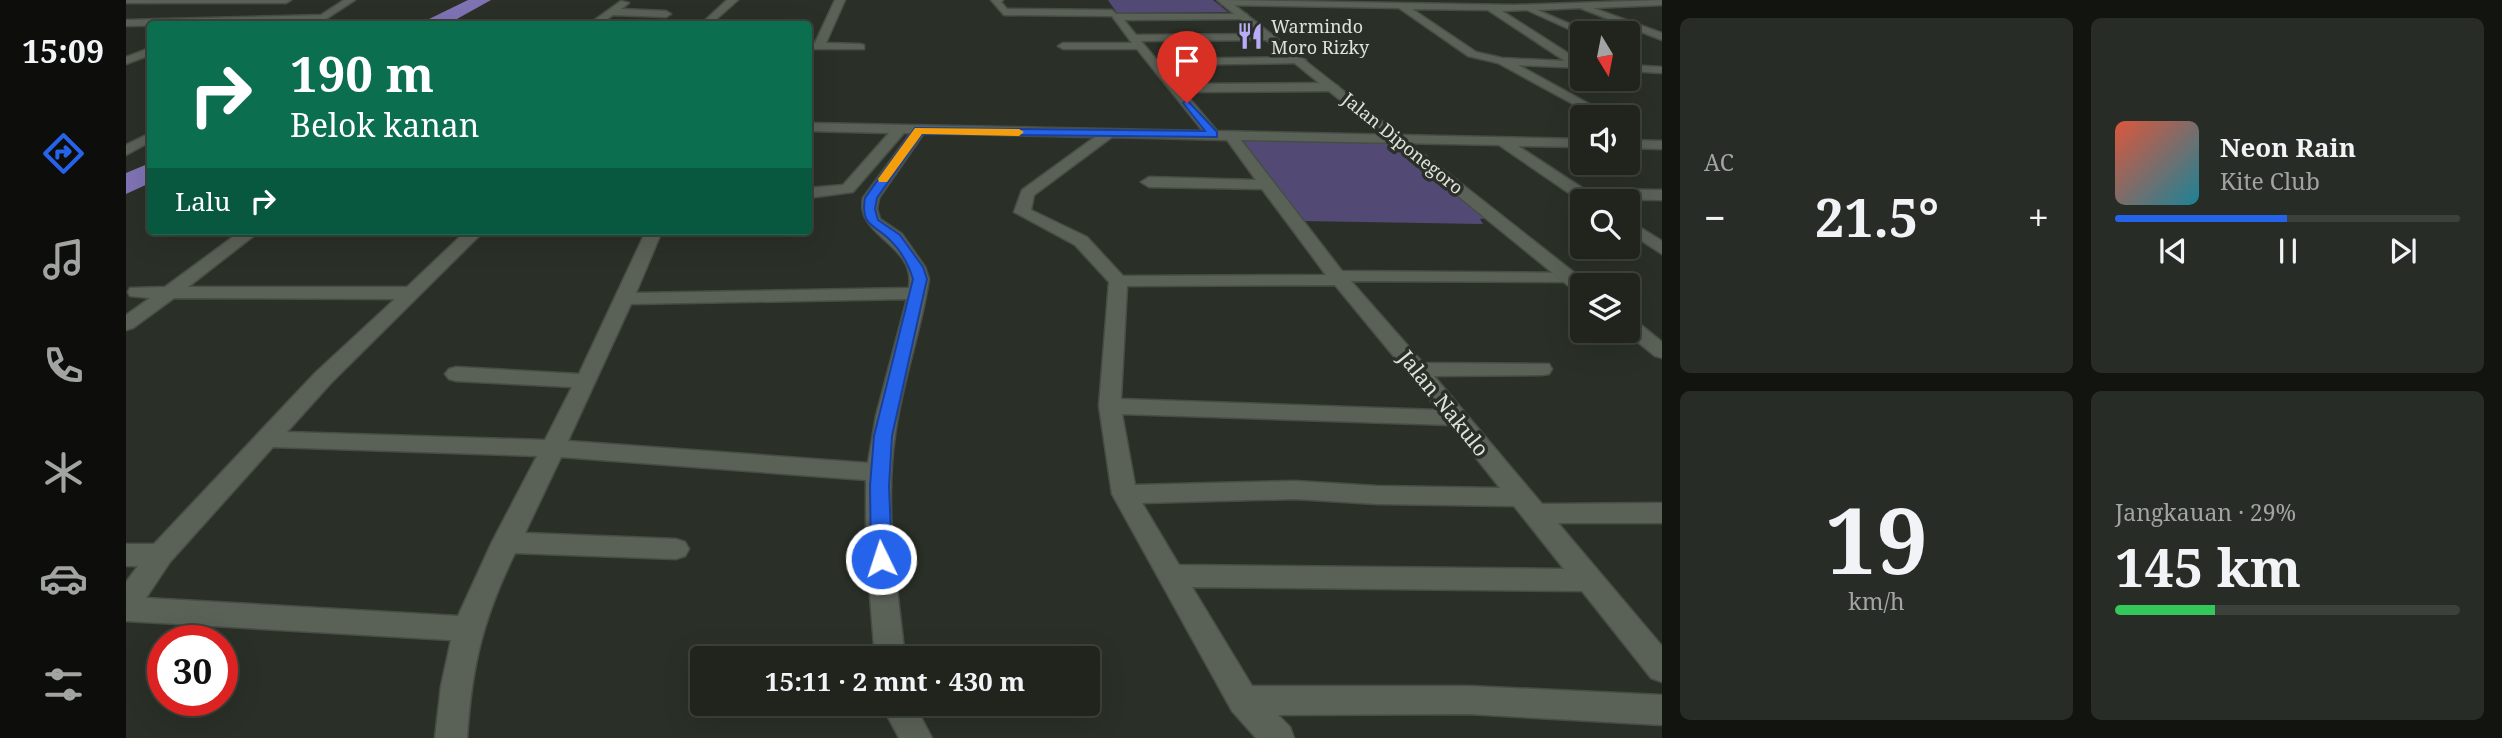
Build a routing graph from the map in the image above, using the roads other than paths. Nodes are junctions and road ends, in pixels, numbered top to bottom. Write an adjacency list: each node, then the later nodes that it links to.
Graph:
1 (126, 0): 2 (street)
2 (286, 0): 24 (street)
3 (351, 0): 23 (street)
4 (629, 0): 19 (street)
5 (733, 0): 28 (street)
6 (840, 0): 40 (street)
7 (998, 0): 21 (street)
8 (1099, 0): 21 (street, Jalan Nakulo)
9 (1507, 0): 17 (street)
10 (1601, 0): 12 (street)
11 (1223, 1): 14 (street); 22 (street, Jalan Diponegoro)
12 (1617, 2): 13 (street); 15 (street); 18 (street)
13 (1662, 2)
14 (1398, 3): 16 (street); 47 (street)
15 (1579, 5): 17 (street); 36 (street)
16 (1491, 8): 17 (street); 33 (street)
17 (1525, 8): 31 (street)
18 (1662, 11)
19 (613, 12): 20 (street); 27 (street)
20 (666, 14)
21 (1114, 15): 22 (street); 39 (street, Jalan Nakulo)
22 (1244, 16): 37 (street, Jalan Diponegoro)
23 (323, 18): 24 (street); 26 (street)
24 (250, 20): 25 (street)
25 (220, 21)
26 (316, 21)
27 (599, 21)
28 (709, 21)
29 (126, 23): 30 (street)
30 (147, 23)
31 (1570, 26)
32 (147, 28): 38 (street)
33 (1526, 30): 34 (street); 44 (street)
34 (1570, 32)
35 (1640, 34): 36 (street)
36 (1659, 35)
37 (1271, 37): 39 (street); 45 (street, Jalan Diponegoro)
38 (126, 38)
39 (1136, 42): 41 (street); 48 (street, Jalan Nakulo)
40 (814, 46): 42 (street)
41 (1063, 46)
42 (860, 47)
43 (147, 52): 46 (street)
44 (1570, 58)
45 (1300, 60): 48 (street); 52 (street, Jalan Diponegoro)
46 (126, 61)
47 (1502, 61): 49 (street); 54 (street)
48 (1152, 62): 53 (street, Jalan Nakulo)
49 (1570, 64)
50 (1640, 69): 51 (street)
51 (1662, 70)
52 (1333, 87): 53 (street); 61 (street, Jalan Diponegoro)
53 (1175, 88): 58 (street, Jalan Nakulo)
54 (1584, 105)
55 (812, 127): 56 (street)
56 (909, 130): 57 (street); 70 (street); 85 (street)
57 (1108, 134): 58 (street); 80 (street)
58 (1222, 135): 61 (street); 68 (street, Jalan Nakulo)
59 (1640, 136): 65 (street)
60 (147, 139): 66 (street)
61 (1398, 139): 62 (street); 78 (street, Jalan Diponegoro)
62 (1502, 142): 63 (street); 69 (street)
63 (1570, 143)
64 (1640, 144): 65 (street)
65 (1658, 145)
66 (126, 151)
67 (1149, 182): 68 (street)
68 (1267, 185): 79 (street, Jalan Nakulo)
69 (1572, 189)
70 (812, 193)
71 (1662, 195): 72 (street)
72 (1640, 196)
73 (1640, 233): 77 (street)
74 (247, 235): 83 (street)
75 (472, 235): 84 (street)
76 (652, 235): 86 (street)
77 (1662, 248)
78 (1570, 277)
79 (1339, 278): 80 (street); 81 (street); 91 (street, Jalan Nakulo)
80 (1118, 281): 94 (street)
81 (1570, 282)
82 (138, 292): 83 (street)
83 (170, 292): 84 (street); 87 (street)
84 (409, 293): 96 (street)
85 (918, 293): 86 (street); 98 (street)
86 (624, 299): 93 (street)
87 (126, 324)
88 (1640, 334): 89 (street)
89 (1662, 352)
90 (1542, 369): 91 (street)
91 (1418, 370): 95 (street, Jalan Nakulo)
92 (456, 374): 93 (street)
93 (586, 381): 97 (street)
94 (1110, 406): 95 (street); 99 (street)
95 (1456, 418): 100 (street, Jalan Nakulo)
96 (266, 439): 97 (street); 105 (street)
97 (552, 448): 98 (street); 102 (street)
98 (880, 472): 110 (street)
99 (1124, 494): 100 (street); 106 (street)
100 (1527, 505): 101 (street); 107 (street, Jalan Nakulo)
101 (1662, 513)
102 (505, 542): 103 (street); 109 (street)
103 (676, 549)
104 (126, 555): 105 (street)
105 (161, 555): 108 (street)
106 (1174, 576): 107 (street); 112 (street)
107 (1589, 580): 111 (street, Jalan Nakulo)
108 (126, 606): 109 (street)
109 (468, 629): 115 (street)
110 (889, 646)
111 (1662, 668)
112 (1243, 701): 113 (street); 117 (street)
113 (1662, 710)
114 (904, 716): 116 (street)
115 (451, 738)
116 (916, 738)
117 (1278, 738)

